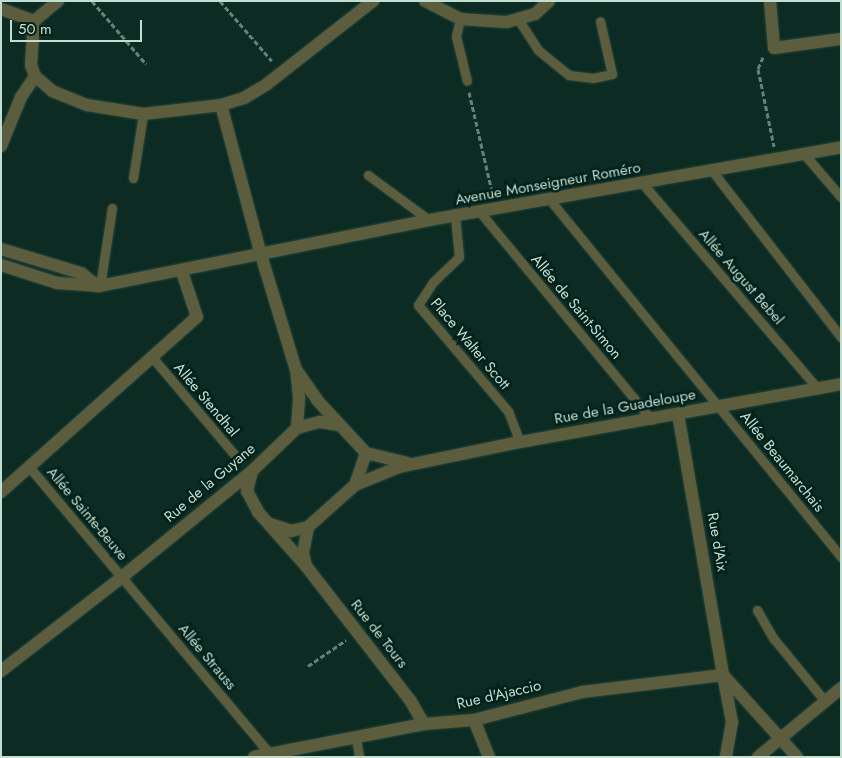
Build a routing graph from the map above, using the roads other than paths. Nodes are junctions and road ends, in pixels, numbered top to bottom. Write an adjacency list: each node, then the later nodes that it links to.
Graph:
1 (58, 1): 9 (street)
2 (373, 1): 14 (street)
3 (425, 1): 7 (street)
4 (549, 1): 8 (street)
5 (770, 1): 11 (street)
6 (1, 8): 9 (street)
7 (460, 18): 8 (street); 13 (lane)
8 (518, 19): 10 (lane)
9 (34, 21): 12 (street)
10 (600, 21)
11 (841, 39)
12 (35, 76): 15 (street); 16 (street)
13 (467, 81)
14 (221, 105): 15 (street); 30 (street)
15 (143, 114): 21 (lane)
16 (1, 146)
17 (841, 147): 18 (street, Avenue Monseigneur Roméro)
18 (804, 154): 19 (street, Avenue Monseigneur Roméro); 23 (lane)
19 (713, 172): 22 (street, Avenue Monseigneur Roméro); 34 (lane)
20 (368, 175): 28 (lane)
21 (133, 178)
22 (643, 184): 24 (street, Avenue Monseigneur Roméro); 38 (lane, Allée August Bebel)
23 (841, 197)
24 (550, 200): 26 (street, Avenue Monseigneur Roméro); 39 (lane, Allée Beaumarchais)
25 (112, 208): 33 (lane)
26 (479, 211): 27 (street, Avenue Monseigneur Roméro); 41 (lane, Allée de Saint-Simon)
27 (455, 216): 28 (street, Avenue Monseigneur Roméro); 44 (lane, Place Walter Scott)
28 (429, 220): 30 (street, Avenue Monseigneur Roméro)
29 (1, 249): 33 (street)
30 (260, 255): 32 (street, Avenue Monseigneur Roméro); 36 (street)
31 (1, 265): 33 (street, Avenue Monseigneur Roméro)
32 (182, 272): 33 (street, Avenue Monseigneur Roméro); 35 (street)
33 (99, 286)
34 (841, 336)
35 (152, 358): 46 (lane, Allée Stendhal); 48 (street)
36 (296, 370): 42 (street); 43 (street)
37 (841, 384): 38 (street, Rue de la Guadeloupe)
38 (818, 389): 39 (street, Rue de la Guadeloupe)
39 (720, 407): 40 (street, Rue de la Guadeloupe); 54 (lane, Allée Beaumarchais)
40 (678, 414): 41 (street, Rue de la Guadeloupe); 59 (street, Rue d'Aix)
41 (652, 420): 44 (street, Rue de la Guadeloupe)
42 (339, 425): 43 (street); 45 (street)
43 (297, 428): 49 (street, Rue de la Guyane)
44 (520, 442): 47 (street, Rue de la Guadeloupe)
45 (366, 453): 47 (street, Rue de la Guadeloupe); 50 (street)
46 (239, 460)
47 (414, 464): 50 (street, Rue de la Guadeloupe)
48 (30, 468): 51 (street); 56 (lane, Allée Sainte-Beuve)
49 (252, 470): 52 (street, Rue de Tours); 56 (street, Rue de la Guyane)
50 (355, 485): 53 (street, Rue de la Guadeloupe)
51 (1, 492)
52 (270, 524): 53 (street); 55 (street, Rue de Tours)
53 (308, 527): 55 (street)
54 (841, 556)
55 (306, 566): 63 (street, Rue de Tours)
56 (122, 578): 58 (street, Rue de la Guyane); 66 (lane, Allée Strauss)
57 (757, 610): 61 (lane)
58 (2, 667)
59 (723, 675): 62 (street, Rue d'Ajaccio); 64 (street); 70 (street, Rue d'Aix)
60 (841, 688): 61 (street)
61 (825, 701): 64 (street)
62 (474, 720): 63 (street, Rue d'Ajaccio); 69 (street)
63 (424, 724): 65 (street, Rue d'Ajaccio)
64 (782, 737): 71 (street); 72 (street)
65 (356, 738): 66 (street, Rue d'Ajaccio); 68 (lane)
66 (270, 754): 67 (street, Rue d'Ajaccio)
67 (254, 757)
68 (359, 757)
69 (489, 757)
70 (726, 757)
71 (758, 757)
72 (797, 757)

